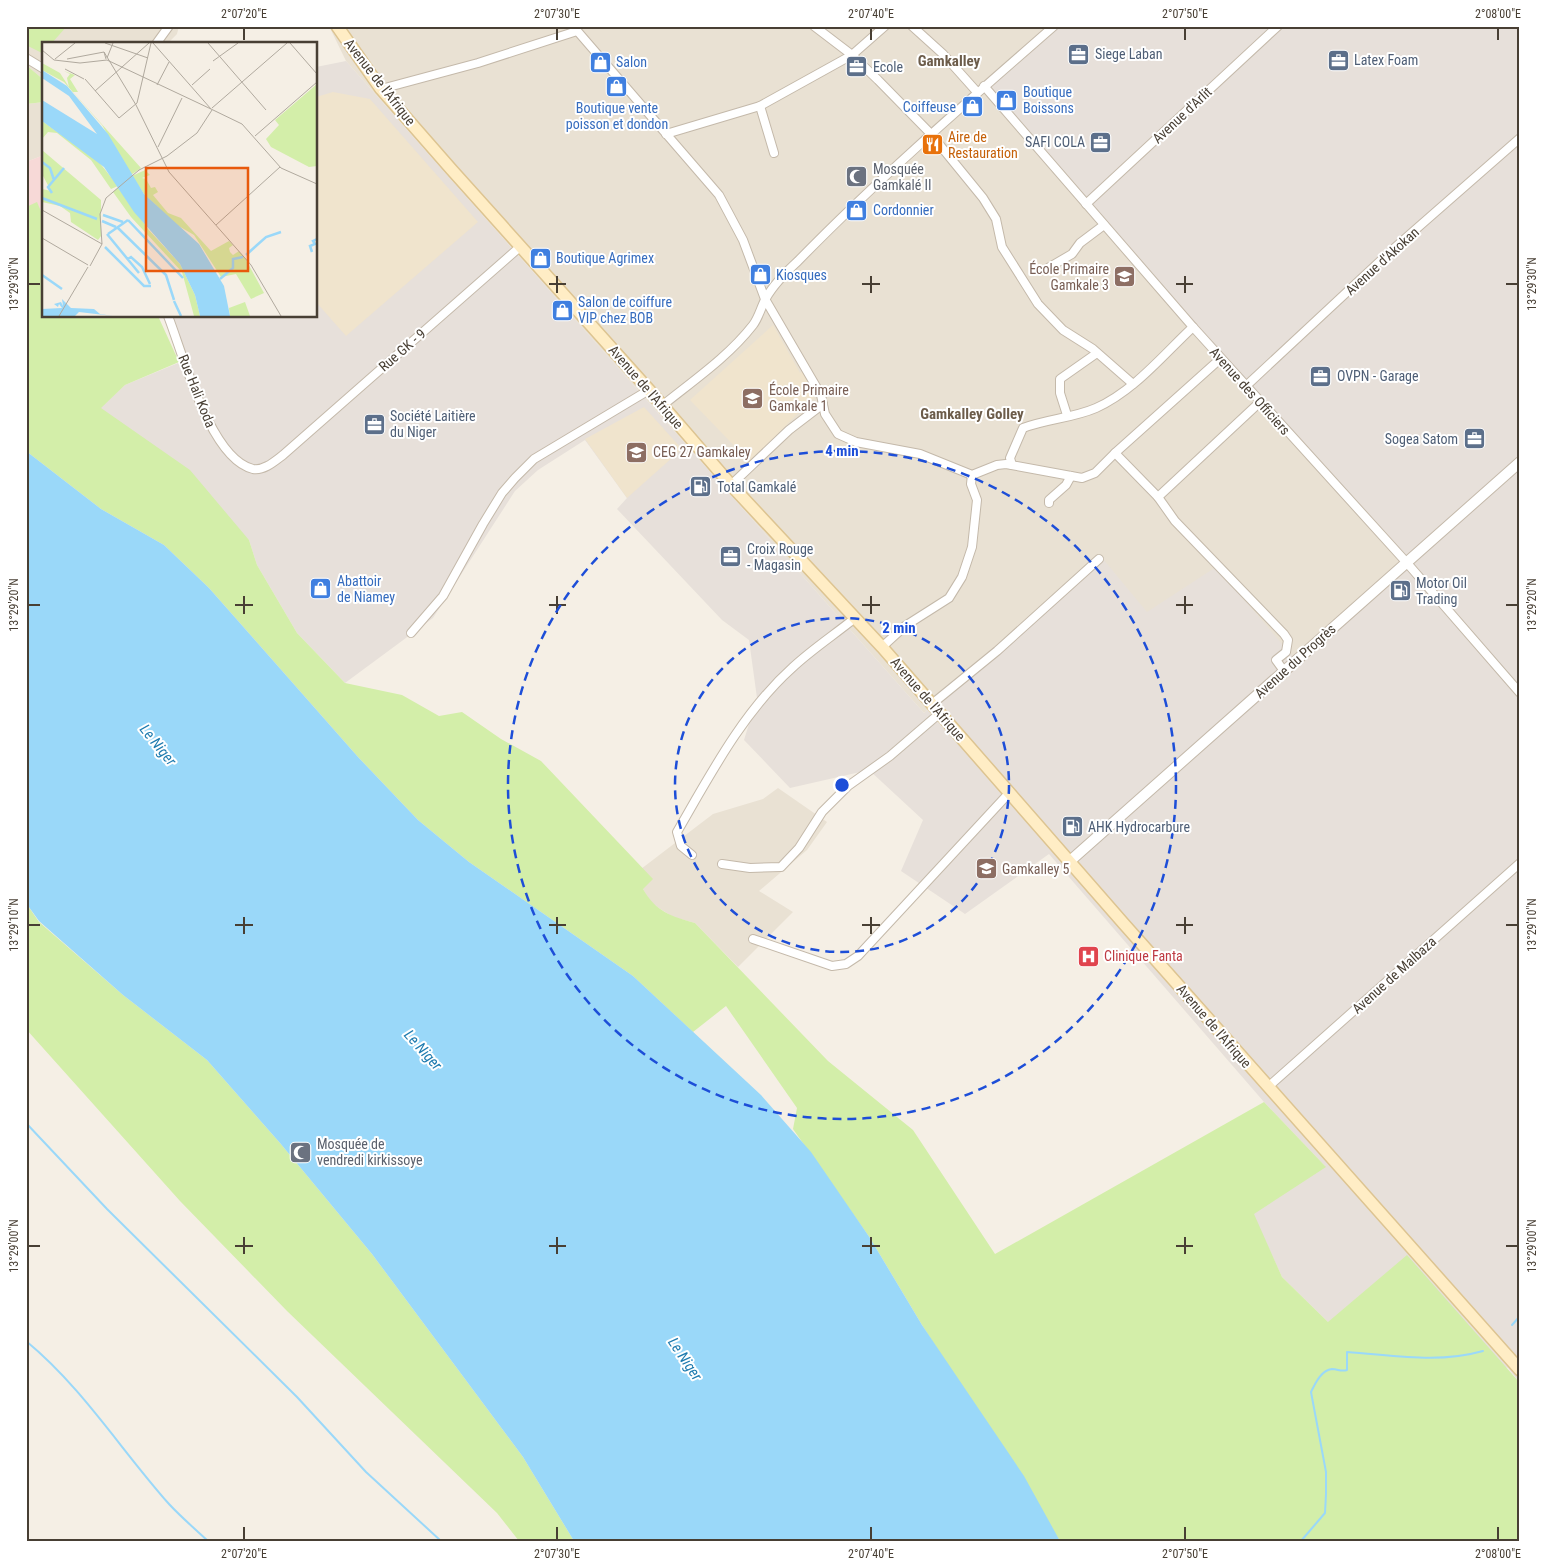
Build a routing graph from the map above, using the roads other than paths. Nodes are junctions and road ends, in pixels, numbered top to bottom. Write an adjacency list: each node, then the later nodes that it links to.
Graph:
1 (169, 26): 9 (street)
2 (337, 26): 14 (main road, Avenue de l'Afrique)
3 (814, 26): 10 (street)
4 (885, 26): 10 (street)
5 (912, 26): 15 (street)
6 (1054, 26): 13 (street)
7 (1278, 26): 21 (street, Avenue d'Arlit)
8 (575, 29): 14 (street); 18 (street)
9 (157, 42)
10 (852, 55): 16 (street); 17 (street)
11 (26, 58): 12 (street)
12 (42, 68)
13 (984, 86): 15 (street); 21 (street, Avenue des Officiers)
14 (381, 89): 23 (main road, Avenue de l'Afrique)
15 (977, 92): 17 (street)
16 (760, 106): 18 (street); 20 (street)
17 (930, 133): 25 (street); 28 (street)
18 (666, 134): 25 (street)
19 (1520, 138): 31 (street, Avenue d'Akokan)
20 (774, 153)
21 (1086, 204): 22 (street, Avenue des Officiers)
22 (1104, 225): 24 (street); 27 (street, Avenue des Officiers)
23 (521, 246): 32 (main road, Avenue de l'Afrique); 40 (street, Rue GK - 9)
24 (1048, 268)
25 (765, 300): 34 (street); 35 (street)
26 (169, 318): 40 (street, Rue Hali Koda)
27 (1193, 327): 29 (street, Avenue des Officiers); 30 (street)
28 (1098, 353): 30 (street); 36 (street)
29 (1220, 359): 31 (street, Avenue des Officiers); 37 (street)
30 (1133, 384): 36 (street)
31 (1246, 386): 33 (street, Avenue des Officiers)
32 (649, 390): 35 (main road, Avenue de l'Afrique); 49 (street)
33 (1260, 402): 44 (street); 47 (street, Avenue des Officiers)
34 (822, 404): 41 (street); 43 (street)
35 (663, 405): 43 (main road, Avenue de l'Afrique)
36 (1067, 415): 39 (street)
37 (1115, 453): 42 (street); 44 (street)
38 (1520, 462): 47 (street, Avenue du Progrès)
39 (1012, 466): 41 (street); 42 (street)
40 (263, 468)
41 (972, 475): 50 (street)
42 (1071, 476): 45 (street)
43 (730, 485): 48 (main road, Avenue de l'Afrique)
44 (1158, 496): 51 (street)
45 (1049, 503)
46 (1099, 559): 53 (street)
47 (1406, 563): 51 (street, Avenue du Progrès); 52 (street, Avenue des Officiers)
48 (855, 618): 50 (main road, Avenue de l'Afrique); 56 (street)
49 (411, 633)
50 (882, 647): 53 (main road, Avenue de l'Afrique)
51 (1284, 671): 57 (street, Avenue du Progrès)
52 (1520, 693)
53 (932, 704): 54 (main road, Avenue de l'Afrique)
54 (940, 714): 55 (main road, Avenue de l'Afrique); 59 (street)
55 (1010, 792): 57 (main road, Avenue de l'Afrique); 60 (street)
56 (692, 855)
57 (1070, 861): 61 (main road, Avenue de l'Afrique)
58 (1520, 863): 61 (street, Avenue de Malbaza)
59 (722, 864)
60 (752, 939)
61 (1268, 1088): 62 (main road, Avenue de l'Afrique)
62 (1520, 1370)

